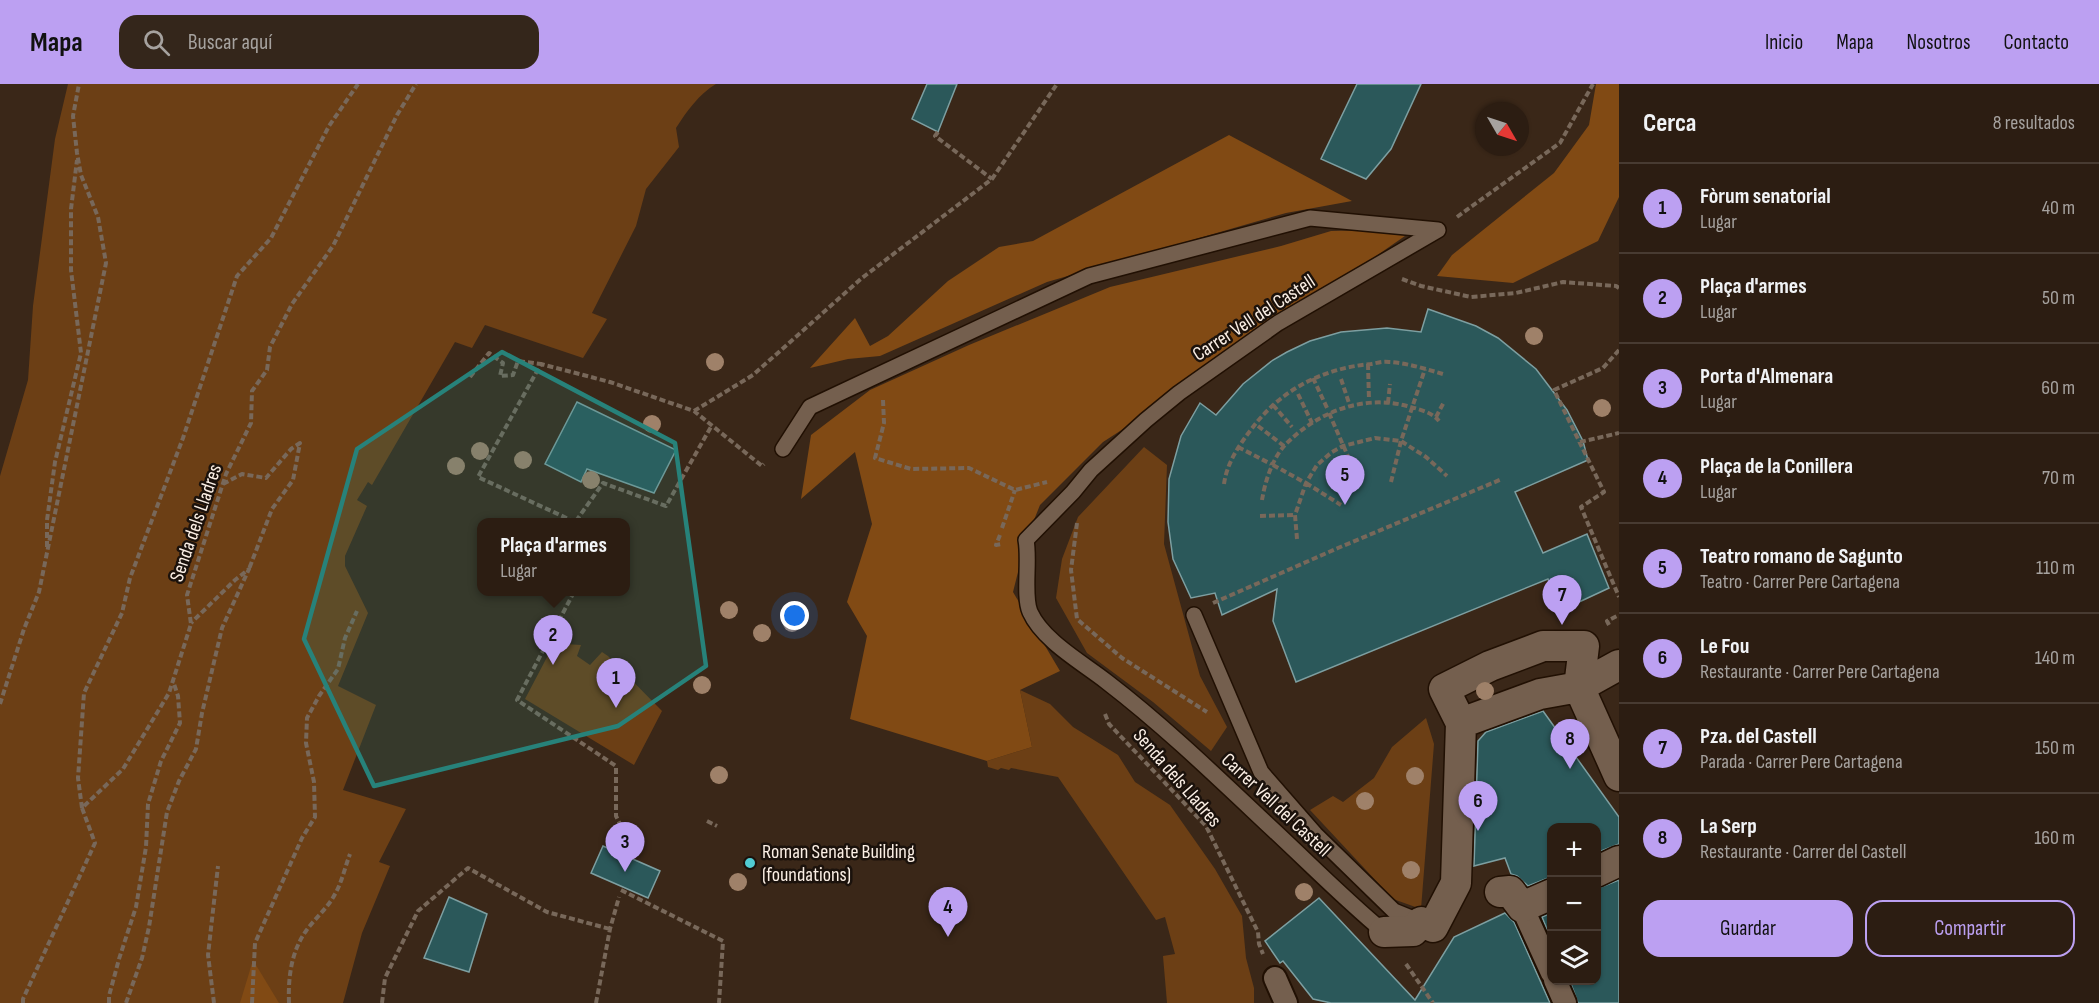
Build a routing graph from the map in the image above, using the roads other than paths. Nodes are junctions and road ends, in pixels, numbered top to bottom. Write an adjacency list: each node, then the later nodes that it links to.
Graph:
1 (783, 448): 12 (lane, Carrer Vell del Castell)
2 (1194, 615): 11 (lane)
3 (1619, 665): 4 (street)
4 (1579, 687): 5 (street); 5 (street); 6 (street)
5 (1461, 723): 11 (street)
6 (1619, 776)
7 (1619, 861): 8 (street)
8 (1601, 870)
9 (1547, 895): 10 (street)
10 (1511, 900): 13 (street)
11 (1421, 922): 12 (street)
12 (1384, 932)
13 (1547, 966)
14 (1275, 978): 16 (street)
15 (1557, 985): 17 (street)
16 (1286, 1003)
17 (1565, 1003)

